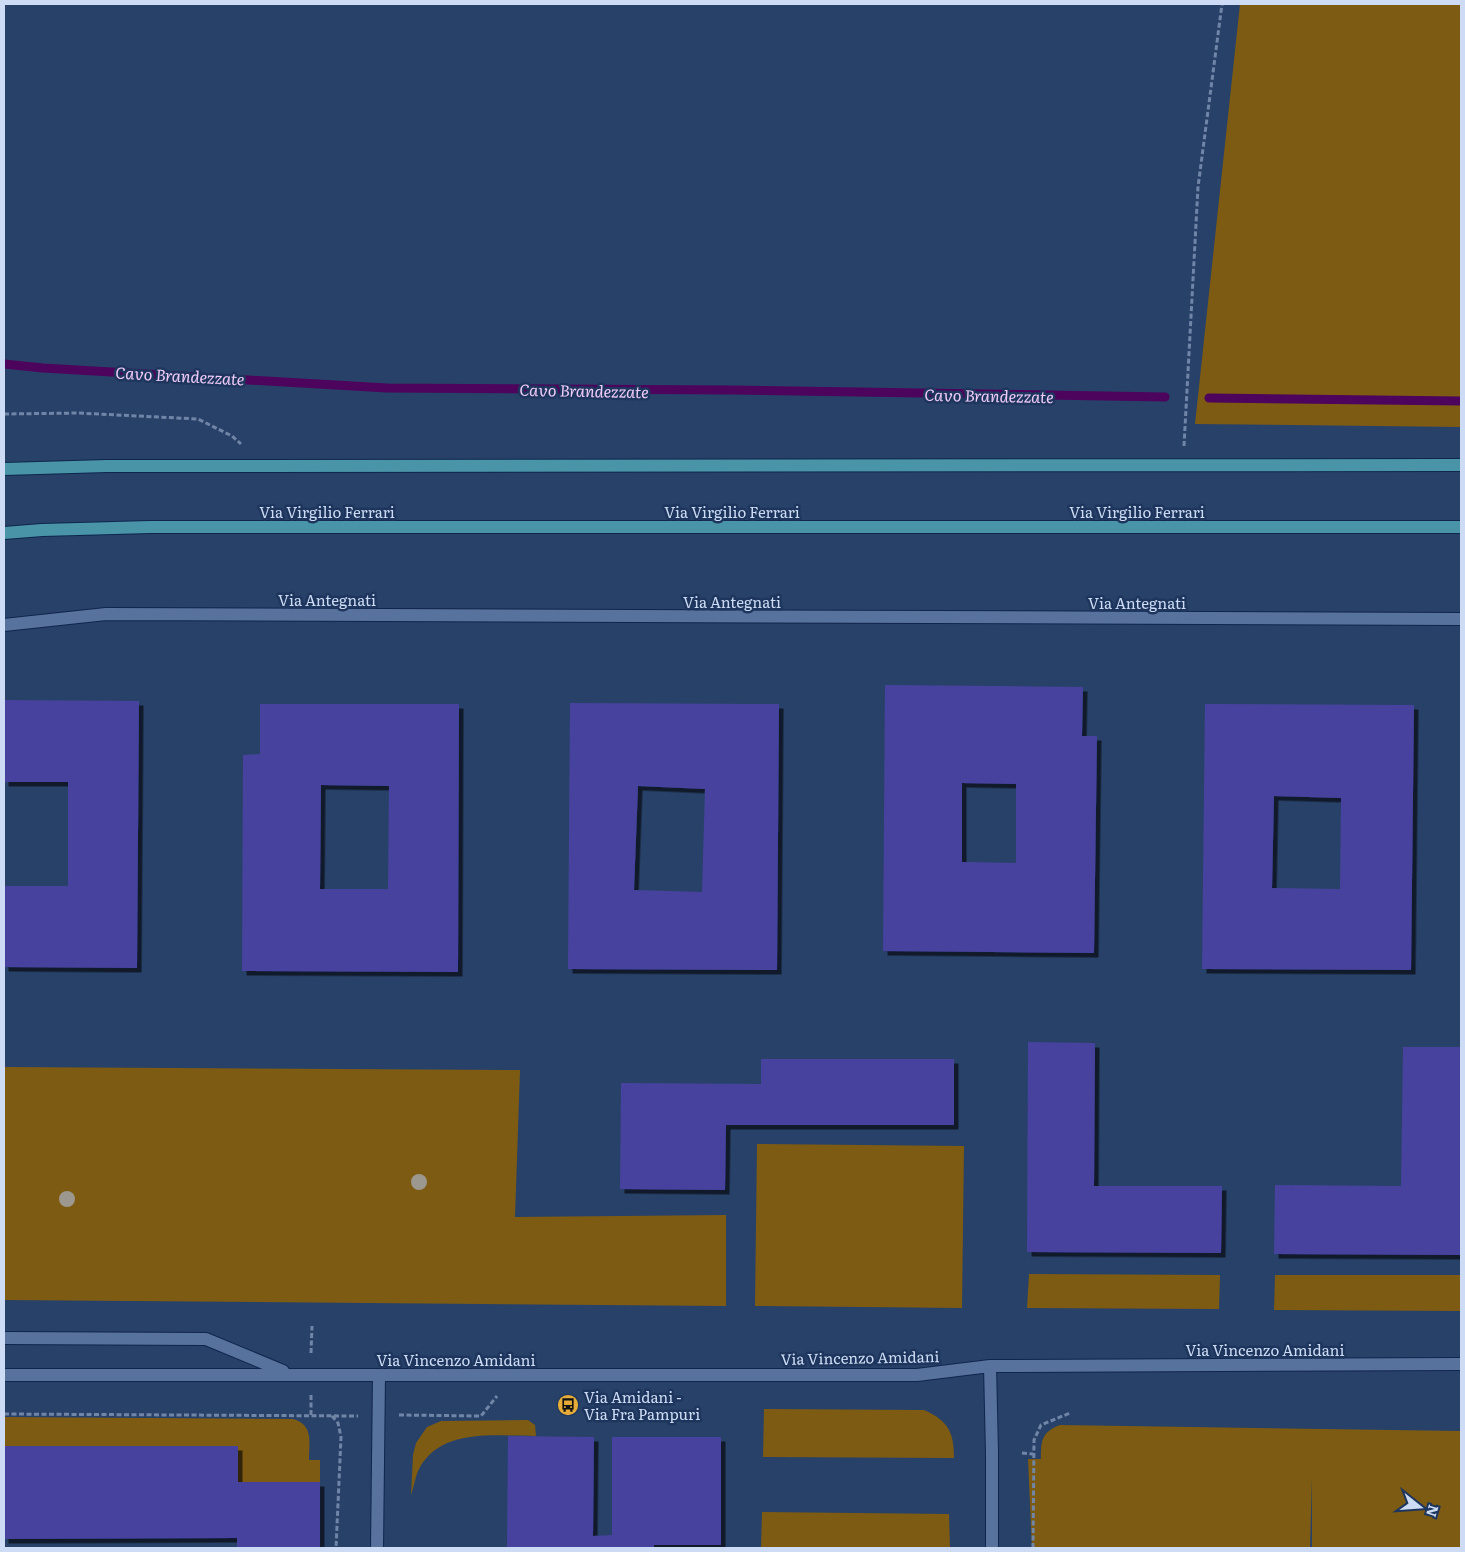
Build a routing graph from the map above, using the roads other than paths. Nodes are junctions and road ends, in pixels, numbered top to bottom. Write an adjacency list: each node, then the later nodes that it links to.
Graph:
1 (1461, 465): 2 (main road)
2 (4, 469)
3 (1461, 527): 4 (main road, Via Virgilio Ferrari)
4 (4, 533)
5 (1461, 620): 6 (street, Via Antegnati)
6 (4, 625)
7 (4, 1338): 11 (street, Via Vincenzo Amidani)
8 (1461, 1364): 9 (street, Via Vincenzo Amidani)
9 (990, 1366): 12 (street, Via Vincenzo Amidani); 14 (street)
10 (4, 1374): 11 (street, Via Vincenzo Amidani)
11 (290, 1374): 12 (street, Via Vincenzo Amidani)
12 (379, 1375): 13 (street)
13 (377, 1548)
14 (992, 1548)

